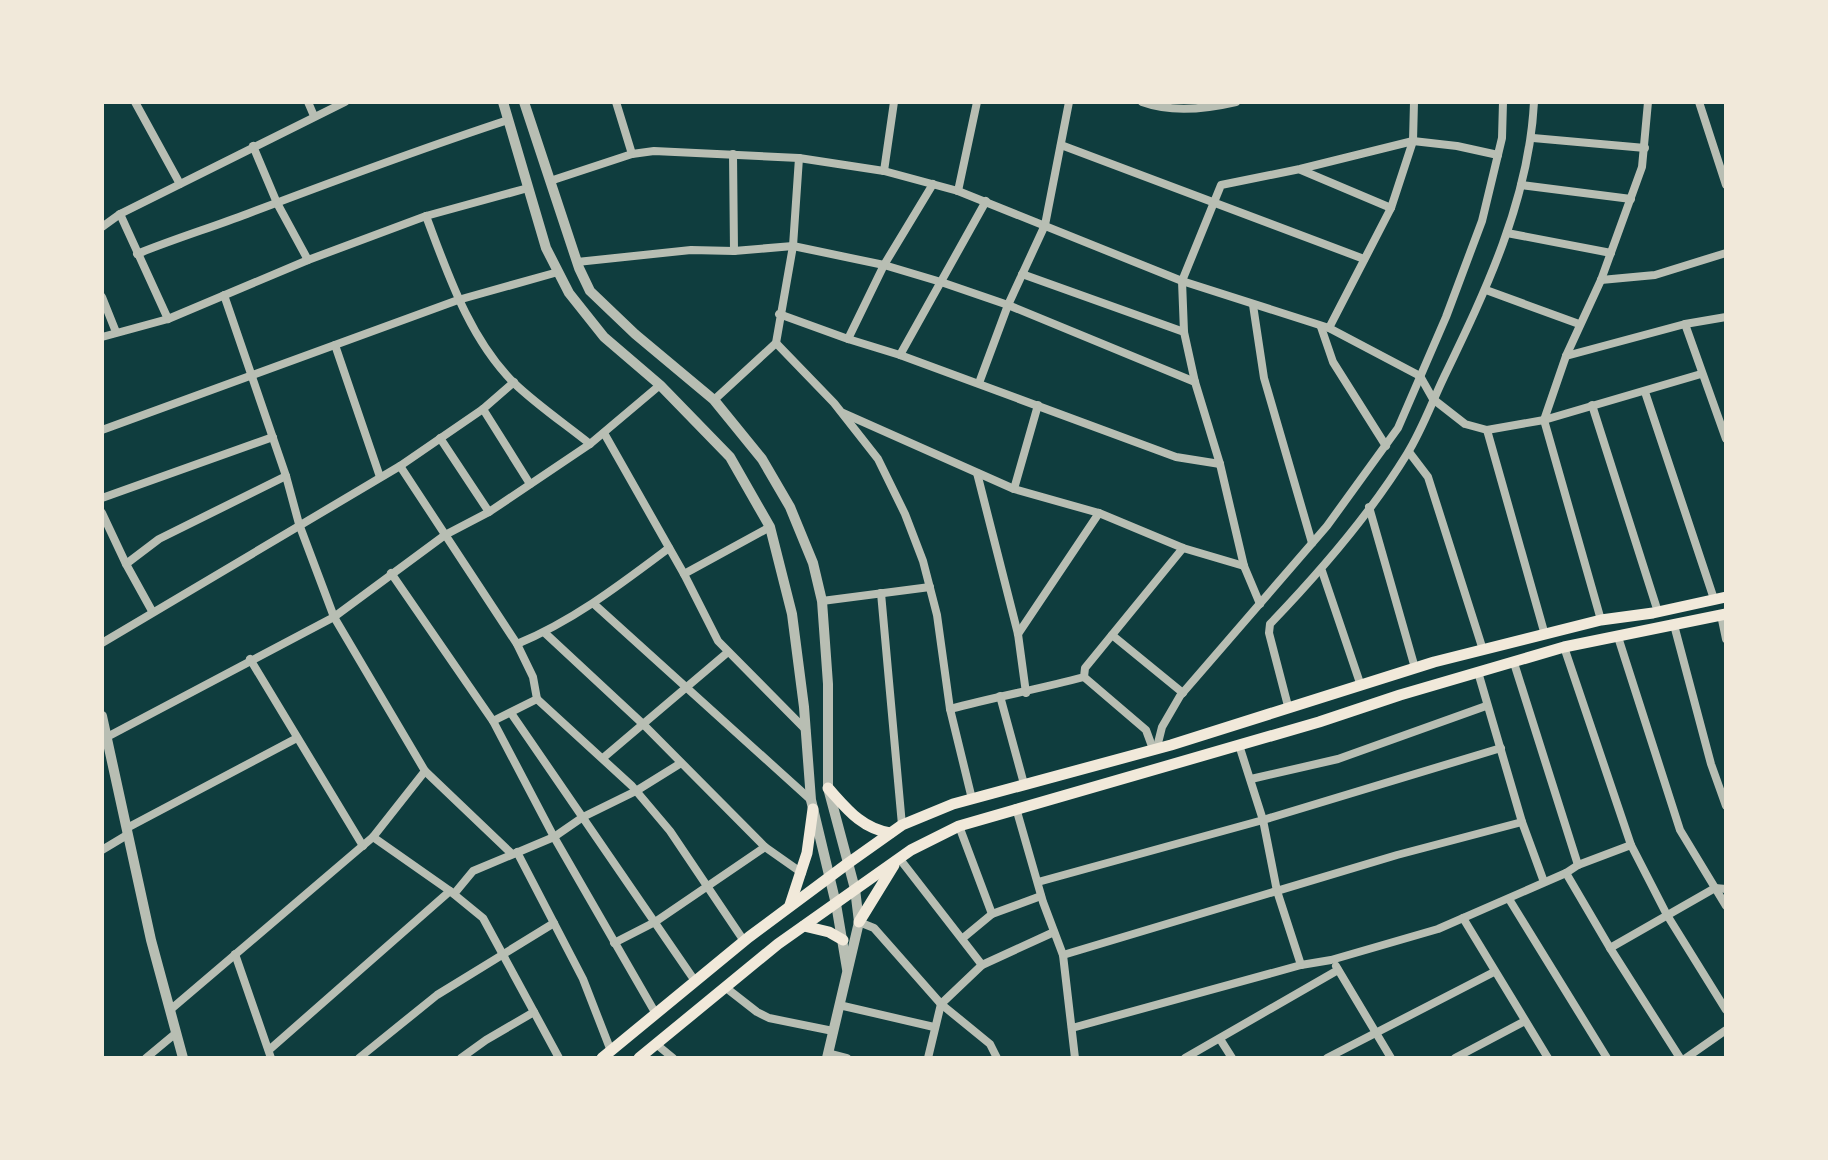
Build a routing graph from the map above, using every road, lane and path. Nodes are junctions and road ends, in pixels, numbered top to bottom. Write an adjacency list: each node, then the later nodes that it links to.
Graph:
1 (135, 102): 32 (street)
2 (308, 102): 17 (street)
3 (345, 102): 17 (street)
4 (503, 102): 18 (street)
5 (524, 102): 31 (street)
6 (616, 102): 24 (street)
7 (894, 102): 30 (street)
8 (977, 102): 37 (street)
9 (1069, 102): 21 (street)
10 (1142, 102): 11 (street)
11 (1236, 102)
12 (1414, 102): 20 (street)
13 (1503, 102): 26 (street)
14 (1534, 102): 19 (street)
15 (1648, 102): 23 (street)
16 (1699, 102): 27 (street)
17 (314, 116): 22 (street)
18 (508, 120): 36 (street); 41 (street)
19 (1533, 138): 23 (street); 34 (street)
20 (1413, 141): 26 (street); 29 (street); 42 (street)
21 (1061, 145): 39 (street); 45 (street)
22 (253, 146): 32 (street); 41 (street)
23 (1645, 148): 38 (street)
24 (632, 154): 25 (street); 31 (street)
25 (733, 154): 28 (street); 49 (street)
26 (1498, 155): 84 (street)
27 (1722, 155): 35 (street)
28 (799, 158): 30 (street); 48 (street)
29 (1300, 169): 39 (street); 42 (street)
30 (884, 171): 33 (street)
31 (550, 181): 55 (street)
32 (180, 184): 43 (street)
33 (933, 184): 37 (street); 56 (street)
34 (1521, 185): 38 (street); 47 (street)
35 (1726, 185)
36 (528, 188): 44 (street); 57 (street)
37 (958, 191): 40 (street)
38 (1631, 199): 50 (street)
39 (1214, 200): 53 (street); 60 (street)
40 (986, 201): 45 (street); 61 (street)
41 (277, 203): 52 (street); 54 (street)
42 (1391, 208): 53 (street)
43 (120, 214): 46 (street); 52 (street)
44 (426, 216): 54 (street); 65 (street)
45 (1045, 225): 58 (street); 60 (street)
46 (102, 227)
47 (1507, 233): 50 (street); 62 (street)
48 (793, 246): 49 (street); 56 (street); 68 (street)
49 (734, 251): 55 (street)
50 (1611, 253): 59 (street)
51 (1726, 253): 59 (street)
52 (137, 254): 70 (street)
53 (1364, 259): 73 (street)
54 (308, 260): 63 (street)
55 (577, 262): 91 (street)
56 (884, 265): 61 (street); 77 (street)
57 (558, 272): 65 (street); 88 (street)
58 (1022, 274): 66 (street); 75 (street)
59 (1601, 280): 71 (street)
60 (1182, 281): 67 (street); 75 (street)
61 (941, 282): 66 (street); 80 (street)
62 (1486, 290): 71 (street); 90 (street)
63 (224, 295): 70 (street); 83 (street)
64 (102, 297): 74 (street)
65 (458, 300): 79 (street); 85 (street)
66 (1008, 305): 86 (street); 87 (street)
67 (1253, 305): 73 (street); 121 (street)
68 (779, 314): 77 (street); 78 (street)
69 (1726, 317): 72 (street)
70 (168, 319): 74 (street)
71 (1579, 324): 81 (street)
72 (1685, 324): 81 (street); 82 (street)
73 (1325, 327): 84 (street); 104 (street)
74 (116, 332): 76 (street)
75 (1184, 332): 86 (street)
76 (102, 337)
77 (848, 339): 80 (street)
78 (776, 343): 91 (street); 95 (street)
79 (335, 345): 83 (street); 110 (street)
80 (900, 355): 87 (street)
81 (1566, 356): 96 (street)
82 (1701, 374): 89 (street); 102 (street)
83 (252, 375): 97 (street); 100 (street)
84 (1420, 376): 90 (street); 104 (street)
85 (514, 382): 94 (street); 103 (street)
86 (1195, 382): 106 (street)
87 (979, 383): 92 (street)
88 (660, 385): 99 (street); 119 (street)
89 (1645, 392): 93 (street); 131 (street)
90 (1433, 399): 98 (street); 105 (street)
91 (714, 400): 132 (street)
92 (1038, 405): 106 (street); 112 (street)
93 (1592, 405): 96 (street); 136 (street)
94 (483, 409): 101 (street); 111 (street)
95 (842, 413): 108 (street); 129 (street)
96 (1544, 420): 98 (street); 139 (street)
97 (102, 430)
98 (1487, 430): 144 (street)
99 (604, 433): 103 (street); 122 (street)
100 (273, 437): 109 (street); 113 (street)
101 (440, 438): 107 (street); 115 (street)
102 (1726, 439)
103 (590, 444): 111 (street)
104 (1386, 446): 121 (street)
105 (1409, 452): 114 (street); 150 (street)
106 (1220, 464): 125 (street)
107 (400, 466): 110 (street); 120 (street)
108 (977, 473): 112 (street); 142 (street)
109 (286, 476): 118 (street); 124 (street)
110 (380, 477): 118 (street)
111 (530, 484): 115 (street)
112 (1014, 489): 117 (street)
113 (102, 498)
114 (1369, 507): 126 (street); 154 (street)
115 (489, 512): 120 (street)
116 (102, 513): 124 (street)
117 (1099, 513): 123 (street); 142 (street)
118 (299, 524): 135 (street); 138 (street)
119 (770, 527): 128 (street); 170 (street)
120 (445, 535): 127 (street); 148 (street)
121 (1312, 543): 134 (street)
122 (669, 548): 128 (street); 133 (street)
123 (1183, 548): 125 (street); 143 (street)
124 (126, 564): 135 (street)
125 (1244, 566): 134 (street)
126 (1322, 571): 157 (street); 163 (street)
127 (391, 573): 138 (street); 168 (street)
128 (684, 574): 151 (street)
129 (930, 587): 130 (street); 165 (street)
130 (881, 593): 132 (street); 190 (street)
131 (1720, 598): 136 (main road)
132 (822, 601): 181 (street)
133 (594, 604): 141 (street); 158 (street)
134 (1260, 604): 160 (street)
135 (152, 611): 147 (street)
136 (1658, 612): 139 (main road)
137 (1723, 615): 140 (main road); 146 (street)
138 (334, 617): 152 (street); 178 (street)
139 (1601, 620): 144 (main road)
140 (1674, 625): 145 (main road); 185 (street)
141 (545, 633): 148 (street); 169 (street)
142 (1018, 634): 159 (street)
143 (1112, 635): 156 (street); 160 (street)
144 (1545, 635): 150 (main road)
145 (1618, 637): 149 (main road); 210 (street)
146 (1726, 639)
147 (102, 643)
148 (517, 644): 162 (street)
149 (1564, 647): 153 (main road); 196 (street)
150 (1483, 650): 154 (main road)
151 (728, 652): 158 (street); 170 (street)
152 (250, 659): 171 (street); 172 (street)
153 (1514, 663): 155 (main road); 203 (street)
154 (1415, 668): 157 (main road)
155 (1478, 672): 164 (street); 173 (main road)
156 (1084, 677): 159 (street); 174 (street)
157 (1361, 686): 163 (main road)
158 (688, 687): 169 (street); 184 (street)
159 (1026, 693): 161 (street)
160 (1183, 693): 174 (street)
161 (1000, 696): 165 (street); 180 (street)
162 (537, 699): 166 (street); 176 (street)
163 (1288, 706): 174 (main road)
164 (1486, 706): 175 (street); 179 (street)
165 (950, 709): 183 (street)
166 (511, 713): 168 (street); 187 (street)
167 (102, 716): 171 (street)
168 (493, 721): 195 (street)
169 (644, 725): 176 (street); 177 (street)
170 (806, 730): 184 (street)
171 (107, 737): 192 (street)
172 (297, 738): 192 (street); 197 (street)
173 (1239, 745): 179 (street); 186 (main road)
174 (1155, 748): 180 (main road)
175 (1501, 748): 188 (street); 189 (street)
176 (603, 758): 182 (street)
177 (681, 763): 182 (street); 198 (street)
178 (425, 771): 194 (street); 200 (street)
179 (1251, 779): 188 (street)
180 (1024, 784): 183 (main road)
181 (828, 788): 193 (main road); 202 (street)
182 (636, 791): 187 (street); 209 (street)
183 (972, 799): 190 (main road)
184 (812, 805): 204 (main road); 206 (street)
185 (1726, 806)
186 (1016, 808): 191 (main road); 207 (street)
187 (583, 817): 195 (street); 223 (street)
188 (1263, 820): 207 (street); 213 (street)
189 (1522, 822): 208 (street); 213 (street)
190 (902, 825): 193 (main road)
191 (959, 826): 201 (main road); 220 (street)
192 (127, 832): 199 (street); 246 (street)
193 (890, 833): 202 (main road)
194 (373, 837): 197 (street); 214 (street)
195 (554, 837): 200 (street); 231 (street)
196 (1631, 845): 203 (street); 221 (street)
197 (363, 846): 233 (street)
198 (765, 847): 204 (street); 209 (street)
199 (102, 850)
200 (514, 853): 214 (street); 225 (street)
201 (899, 858): 211 (main road); 224 (main road); 228 (street)
202 (847, 864): 206 (main road); 211 (street)
203 (1578, 865): 205 (street)
204 (802, 873): 219 (main road)
205 (1566, 873): 208 (street); 232 (street)
206 (828, 878): 217 (street); 219 (main road)
207 (1038, 882): 215 (street)
208 (1544, 882): 216 (street)
209 (708, 886): 223 (street); 230 (street)
210 (1715, 888): 212 (street); 218 (street); 221 (street)
211 (855, 889): 217 (main road); 224 (street)
212 (1726, 889)
213 (1277, 891): 235 (street); 238 (street)
214 (452, 892): 234 (street); 259 (street)
215 (1041, 896): 220 (street); 227 (street)
216 (1509, 899): 222 (street); 279 (street)
217 (836, 904): 226 (main road); 229 (street)
218 (1726, 906)
219 (788, 909): 230 (main road)
220 (992, 914): 228 (street)
221 (1667, 915): 232 (street); 247 (street)
222 (1463, 918): 236 (street); 241 (street)
223 (655, 922): 231 (street); 242 (street)
224 (859, 922): 240 (street); 244 (street)
225 (554, 923): 234 (street); 260 (street)
226 (804, 926): 229 (main road); 243 (main road)
227 (1054, 932): 235 (street); 237 (street)
228 (963, 938): 237 (street)
229 (843, 940): 240 (street)
230 (744, 941): 242 (main road)
231 (614, 943): 249 (street)
232 (1610, 948): 280 (street)
233 (235, 954): 246 (street); 259 (street)
234 (504, 955): 248 (street); 264 (street)
235 (1063, 955): 252 (street)
236 (1331, 960): 238 (street); 239 (street)
237 (982, 965): 244 (street)
238 (1301, 965): 252 (street)
239 (1338, 970): 255 (street); 257 (street)
240 (848, 971): 245 (street)
241 (1494, 972): 250 (street); 255 (street)
242 (695, 981): 249 (main road)
243 (725, 987): 254 (street); 258 (main road)
244 (941, 1004): 251 (street); 271 (street)
245 (839, 1005): 251 (street); 254 (street)
246 (170, 1010): 256 (street)
247 (1726, 1010)
248 (534, 1012): 265 (street); 266 (street)
249 (656, 1014): 260 (main road)
250 (1525, 1021): 277 (street); 278 (street)
251 (934, 1027): 270 (street)
252 (1072, 1028): 272 (street)
253 (1726, 1030): 280 (street)
254 (833, 1031): 261 (street)
255 (1377, 1032): 275 (street); 276 (street)
256 (176, 1033): 262 (street); 263 (street)
257 (1220, 1039): 273 (street); 274 (street)
258 (656, 1044): 267 (main road); 268 (street)
259 (270, 1054)
260 (606, 1054)
261 (827, 1056): 269 (street)
262 (146, 1058)
263 (183, 1058)
264 (359, 1058)
265 (461, 1058)
266 (559, 1058)
267 (639, 1058)
268 (673, 1058)
269 (847, 1058)
270 (928, 1058)
271 (997, 1058)
272 (1075, 1058)
273 (1185, 1058)
274 (1232, 1058)
275 (1327, 1058)
276 (1391, 1058)
277 (1455, 1058)
278 (1548, 1058)
279 (1607, 1058)
280 (1683, 1058)

